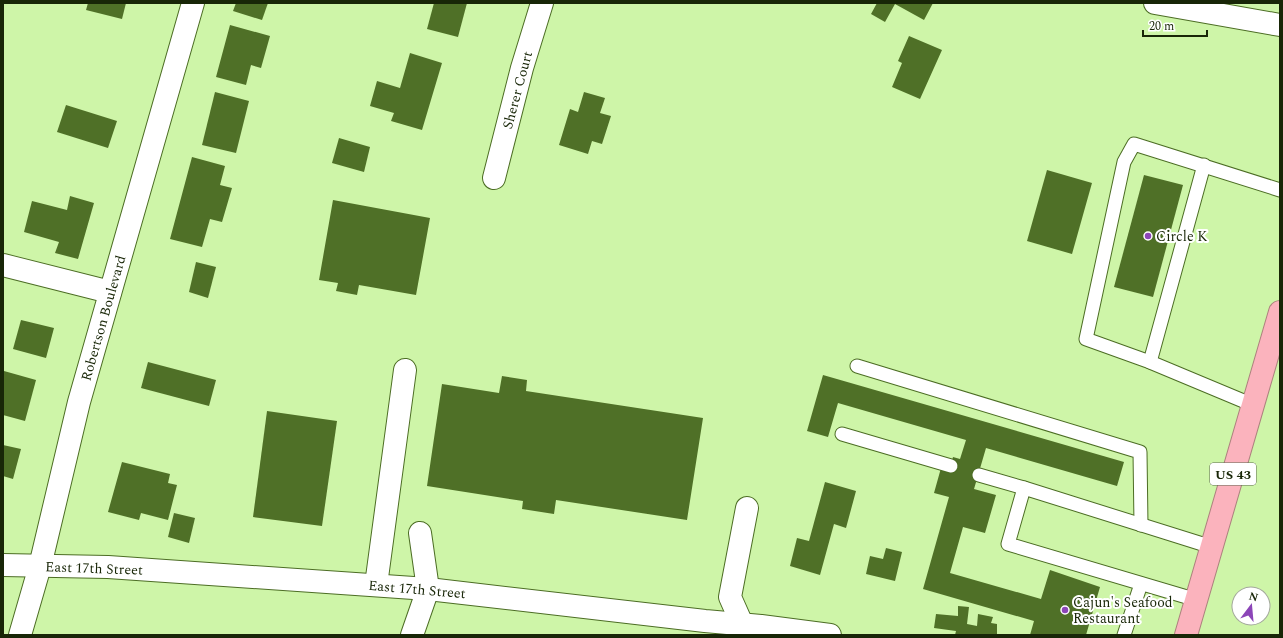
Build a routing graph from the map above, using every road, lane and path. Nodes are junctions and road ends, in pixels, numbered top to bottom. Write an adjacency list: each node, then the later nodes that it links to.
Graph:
1 (193, 3): 9 (street, Robertson Boulevard)
2 (542, 3): 6 (street, Sherer Court)
3 (1155, 3): 4 (street)
4 (1280, 25)
5 (1204, 165): 7 (lane); 11 (lane); 11 (lane)
6 (494, 178)
7 (1280, 190)
8 (3, 265): 9 (street)
9 (110, 292): 24 (street, Robertson Boulevard)
10 (1280, 312): 14 (highway, US 43)
11 (1150, 362): 14 (lane)
12 (857, 366): 20 (lane)
13 (405, 370): 26 (street)
14 (1253, 405): 22 (highway, US 43)
15 (842, 434): 16 (lane)
16 (951, 466)
17 (979, 475): 18 (lane)
18 (1024, 488): 20 (lane); 25 (lane)
19 (748, 508): 29 (street)
20 (1141, 525): 22 (lane)
21 (420, 533): 27 (street)
22 (1212, 547): 28 (highway, US 43)
23 (3, 565): 24 (street, East 17th Street)
24 (40, 566): 26 (street, East 17th Street); 30 (street, Robertson Boulevard)
25 (1140, 584): 28 (lane); 33 (lane)
26 (376, 585): 27 (street, East 17th Street)
27 (428, 589): 29 (street, East 17th Street); 31 (street)
28 (1196, 600): 34 (highway, US 43)
29 (754, 628): 32 (street, East 17th Street)
30 (20, 635)
31 (412, 635)
32 (830, 635)
33 (1124, 635)
34 (1186, 635)

